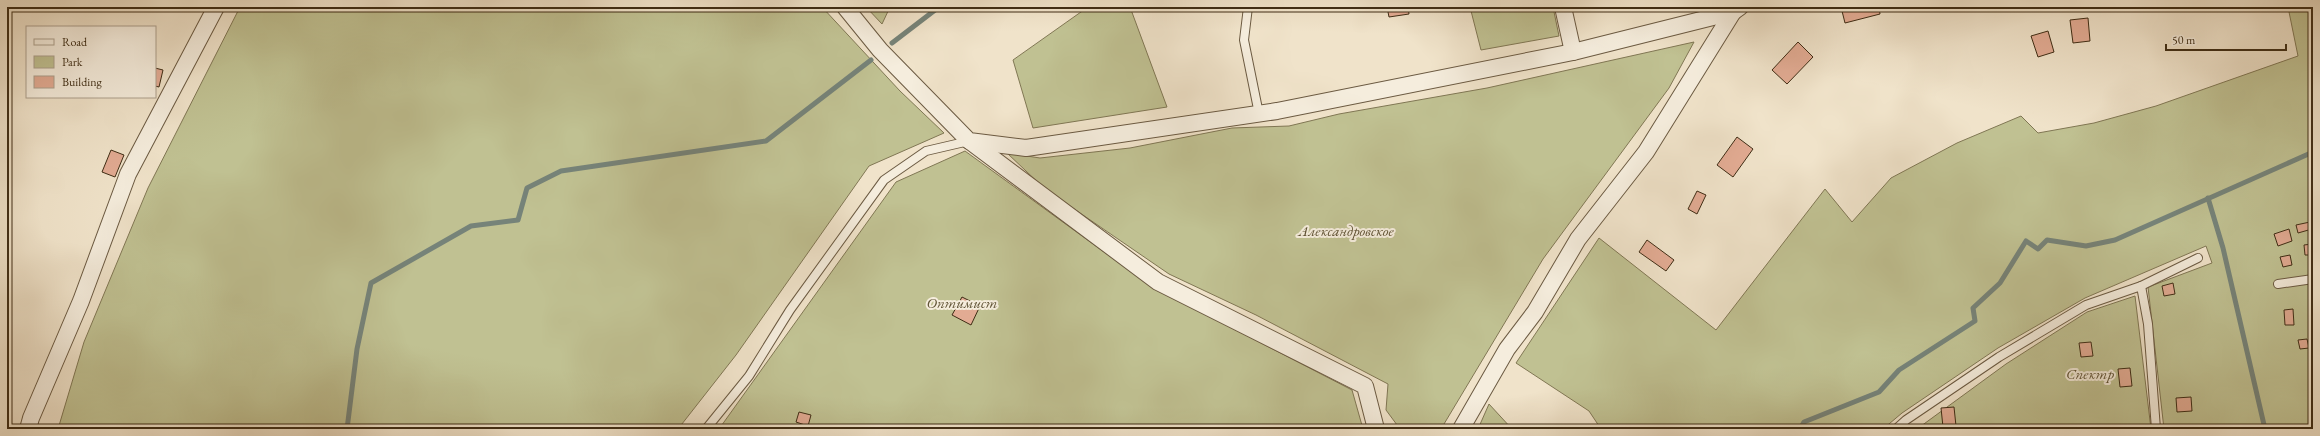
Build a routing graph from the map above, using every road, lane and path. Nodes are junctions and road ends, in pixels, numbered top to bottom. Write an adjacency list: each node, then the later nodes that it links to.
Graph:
1 (216, 7): 13 (street)
2 (845, 7): 8 (street)
3 (1248, 7): 7 (lane)
4 (1563, 7): 6 (street)
5 (1736, 9): 6 (street); 16 (street)
6 (1573, 52): 7 (street)
7 (1259, 114): 8 (street)
8 (969, 141): 14 (lane); 15 (street)
9 (2198, 258): 12 (lane)
10 (2313, 279): 11 (lane)
11 (2278, 284)
12 (2141, 286): 17 (lane); 18 (lane)
13 (28, 429)
14 (706, 429)
15 (1376, 429)
16 (1461, 429)
17 (1896, 429)
18 (2156, 429)

